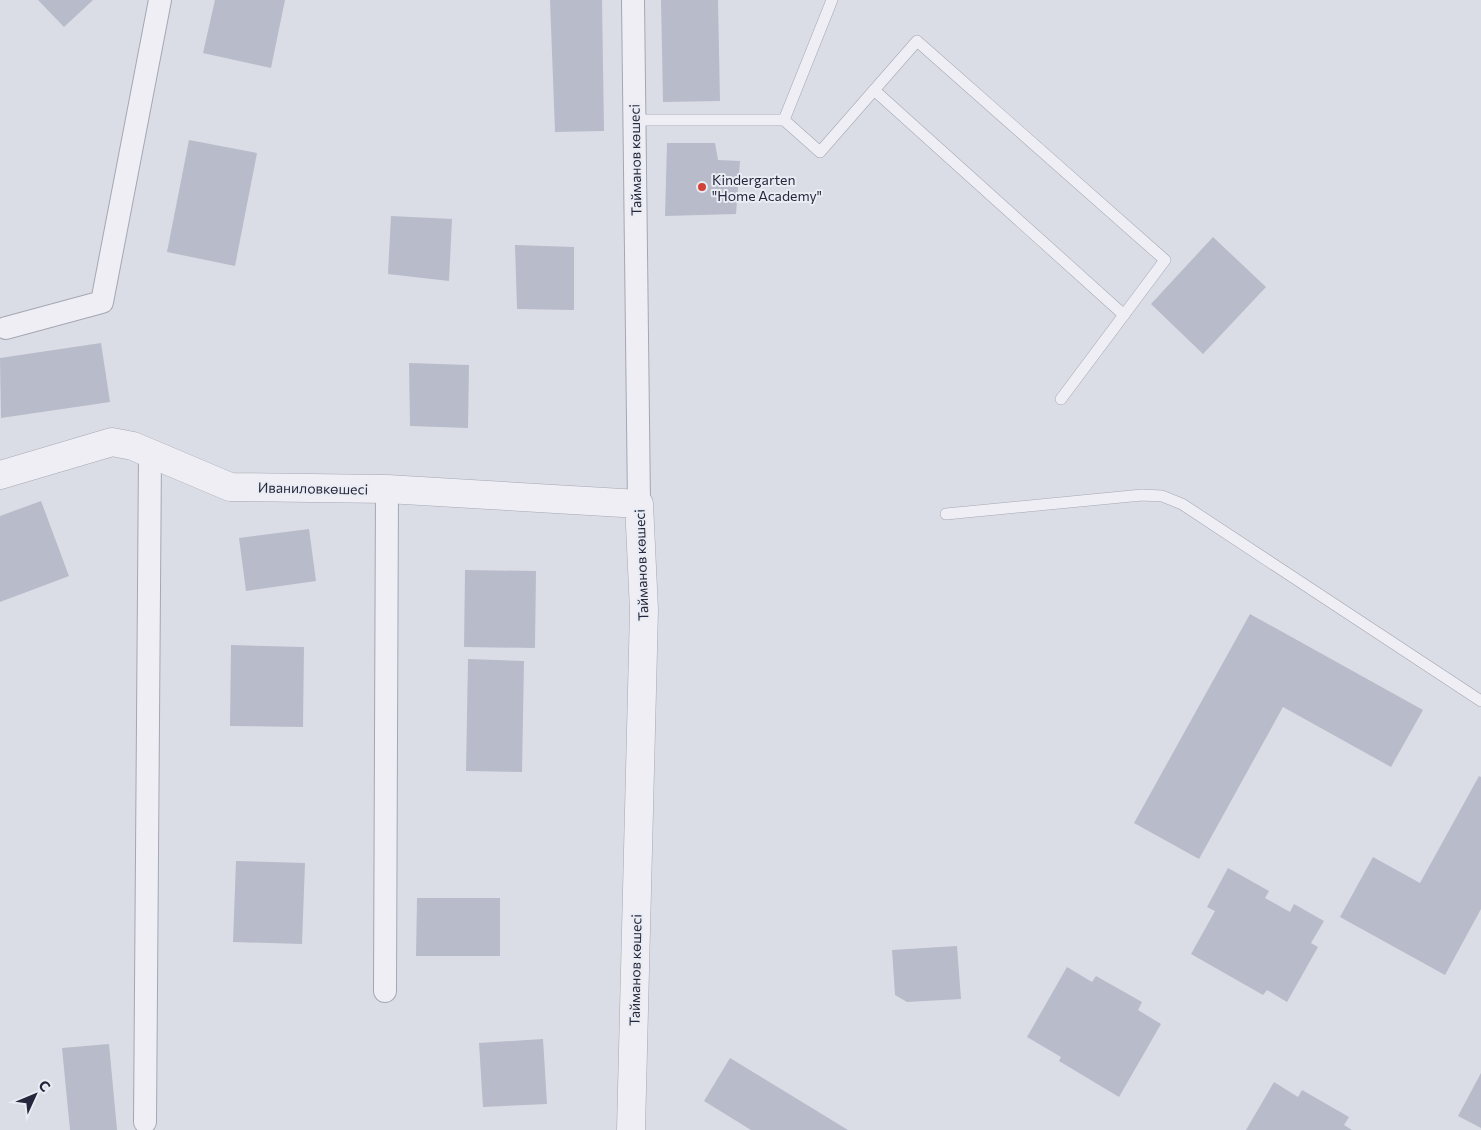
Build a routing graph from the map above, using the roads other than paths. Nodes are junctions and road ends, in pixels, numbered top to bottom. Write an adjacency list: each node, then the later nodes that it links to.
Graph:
1 (160, 0): 8 (street)
2 (633, 0): 5 (street, Тайманов көшесі)
3 (832, 0): 6 (lane)
4 (874, 90): 6 (lane); 7 (lane); 7 (lane)
5 (634, 120): 6 (lane); 13 (street, Тайманов көшесі)
6 (784, 120)
7 (1124, 315): 9 (lane)
8 (6, 328)
9 (1061, 399)
10 (150, 454): 11 (street, Иваниловкөшесі); 12 (street, Иваниловкөшесі); 17 (street)
11 (0, 475)
12 (387, 489): 13 (street, Иваниловкөшесі); 16 (street)
13 (638, 504): 18 (street, Тайманов көшесі)
14 (946, 514): 15 (lane)
15 (1481, 701)
16 (385, 991)
17 (145, 1122)
18 (631, 1130)

